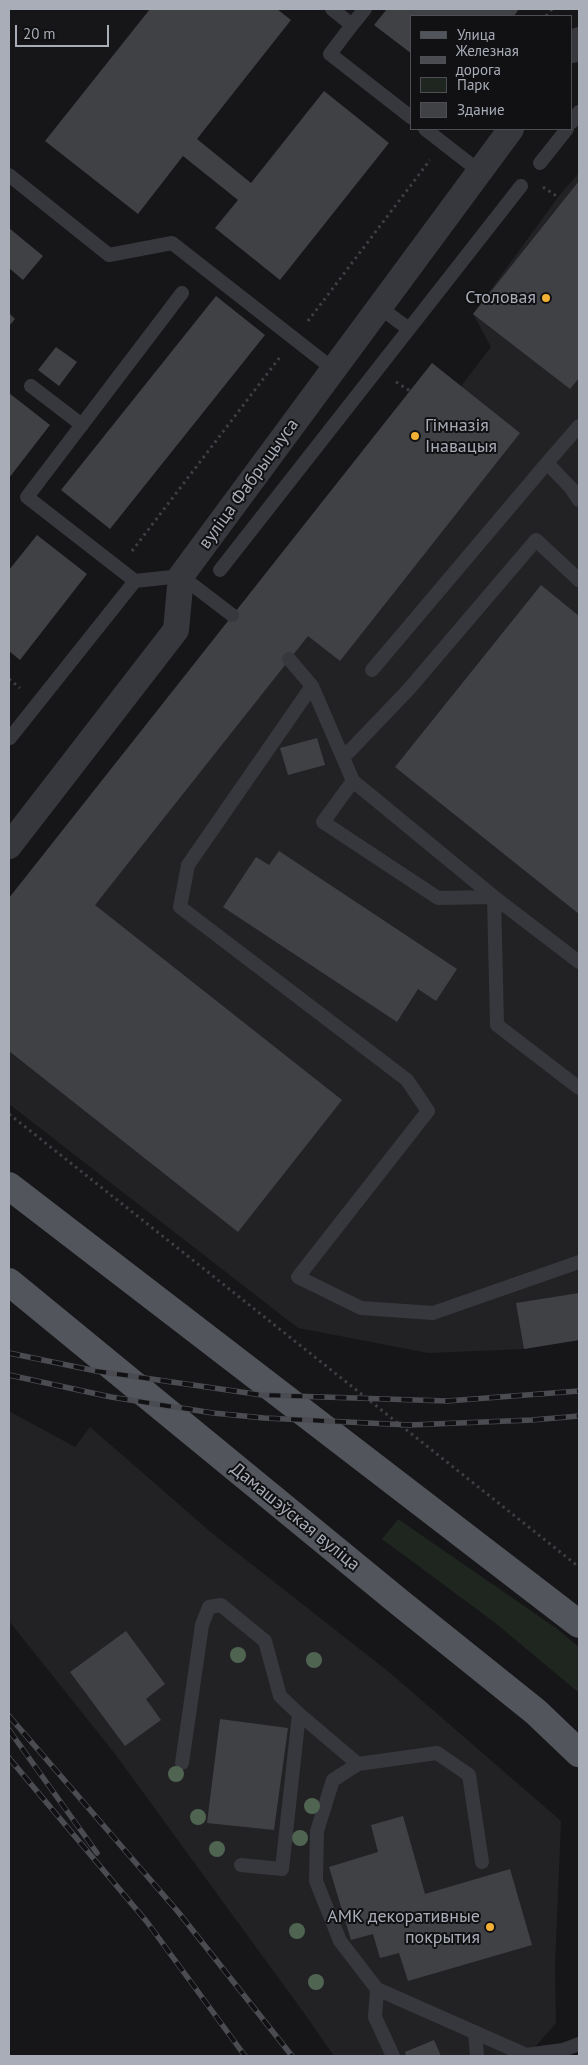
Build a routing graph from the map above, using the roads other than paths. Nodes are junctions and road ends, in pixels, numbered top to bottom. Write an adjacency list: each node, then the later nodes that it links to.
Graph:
1 (332, 9): 3 (lane)
2 (364, 9): 3 (lane)
3 (352, 24): 4 (lane)
4 (410, 116)
5 (426, 130): 9 (lane)
6 (510, 130): 9 (street, вуліца Фабрыцыуса)
7 (565, 130): 8 (lane)
8 (540, 163)
9 (479, 171): 13 (street, вуліца Фабрыцыуса)
10 (9, 175): 15 (lane)
11 (521, 186): 14 (lane)
12 (182, 293): 17 (lane)
13 (379, 307): 14 (lane); 15 (street, вуліца Фабрыцыуса)
14 (409, 329): 21 (lane)
15 (334, 369): 22 (street, вуліца Фабрыцыуса)
16 (31, 386): 17 (lane)
17 (82, 424): 24 (lane)
18 (579, 426): 19 (lane)
19 (547, 464): 20 (lane); 27 (lane)
20 (579, 500)
21 (220, 570)
22 (181, 576): 24 (lane); 25 (lane); 32 (street)
23 (579, 580): 30 (lane)
24 (135, 581): 29 (lane)
25 (232, 615)
26 (289, 659): 28 (lane)
27 (372, 670)
28 (312, 686): 30 (lane); 37 (lane)
29 (9, 737)
30 (343, 758): 31 (lane)
31 (353, 782): 33 (lane); 33 (lane)
32 (9, 846)
33 (494, 896): 34 (lane); 35 (lane)
34 (579, 962)
35 (579, 1088)
36 (9, 1186): 39 (main road)
37 (579, 1262)
38 (9, 1282): 41 (main road, Дамашэўская вуліца)
39 (579, 1624)
40 (299, 1714): 42 (lane); 43 (lane); 45 (lane)
41 (579, 1753)
42 (182, 1763)
43 (358, 1764): 44 (lane); 46 (lane)
44 (482, 1862)
45 (241, 1865)
46 (377, 1989): 47 (lane); 49 (lane)
47 (475, 2032): 48 (lane); 50 (lane)
48 (579, 2044)
49 (394, 2056)
50 (477, 2056)

